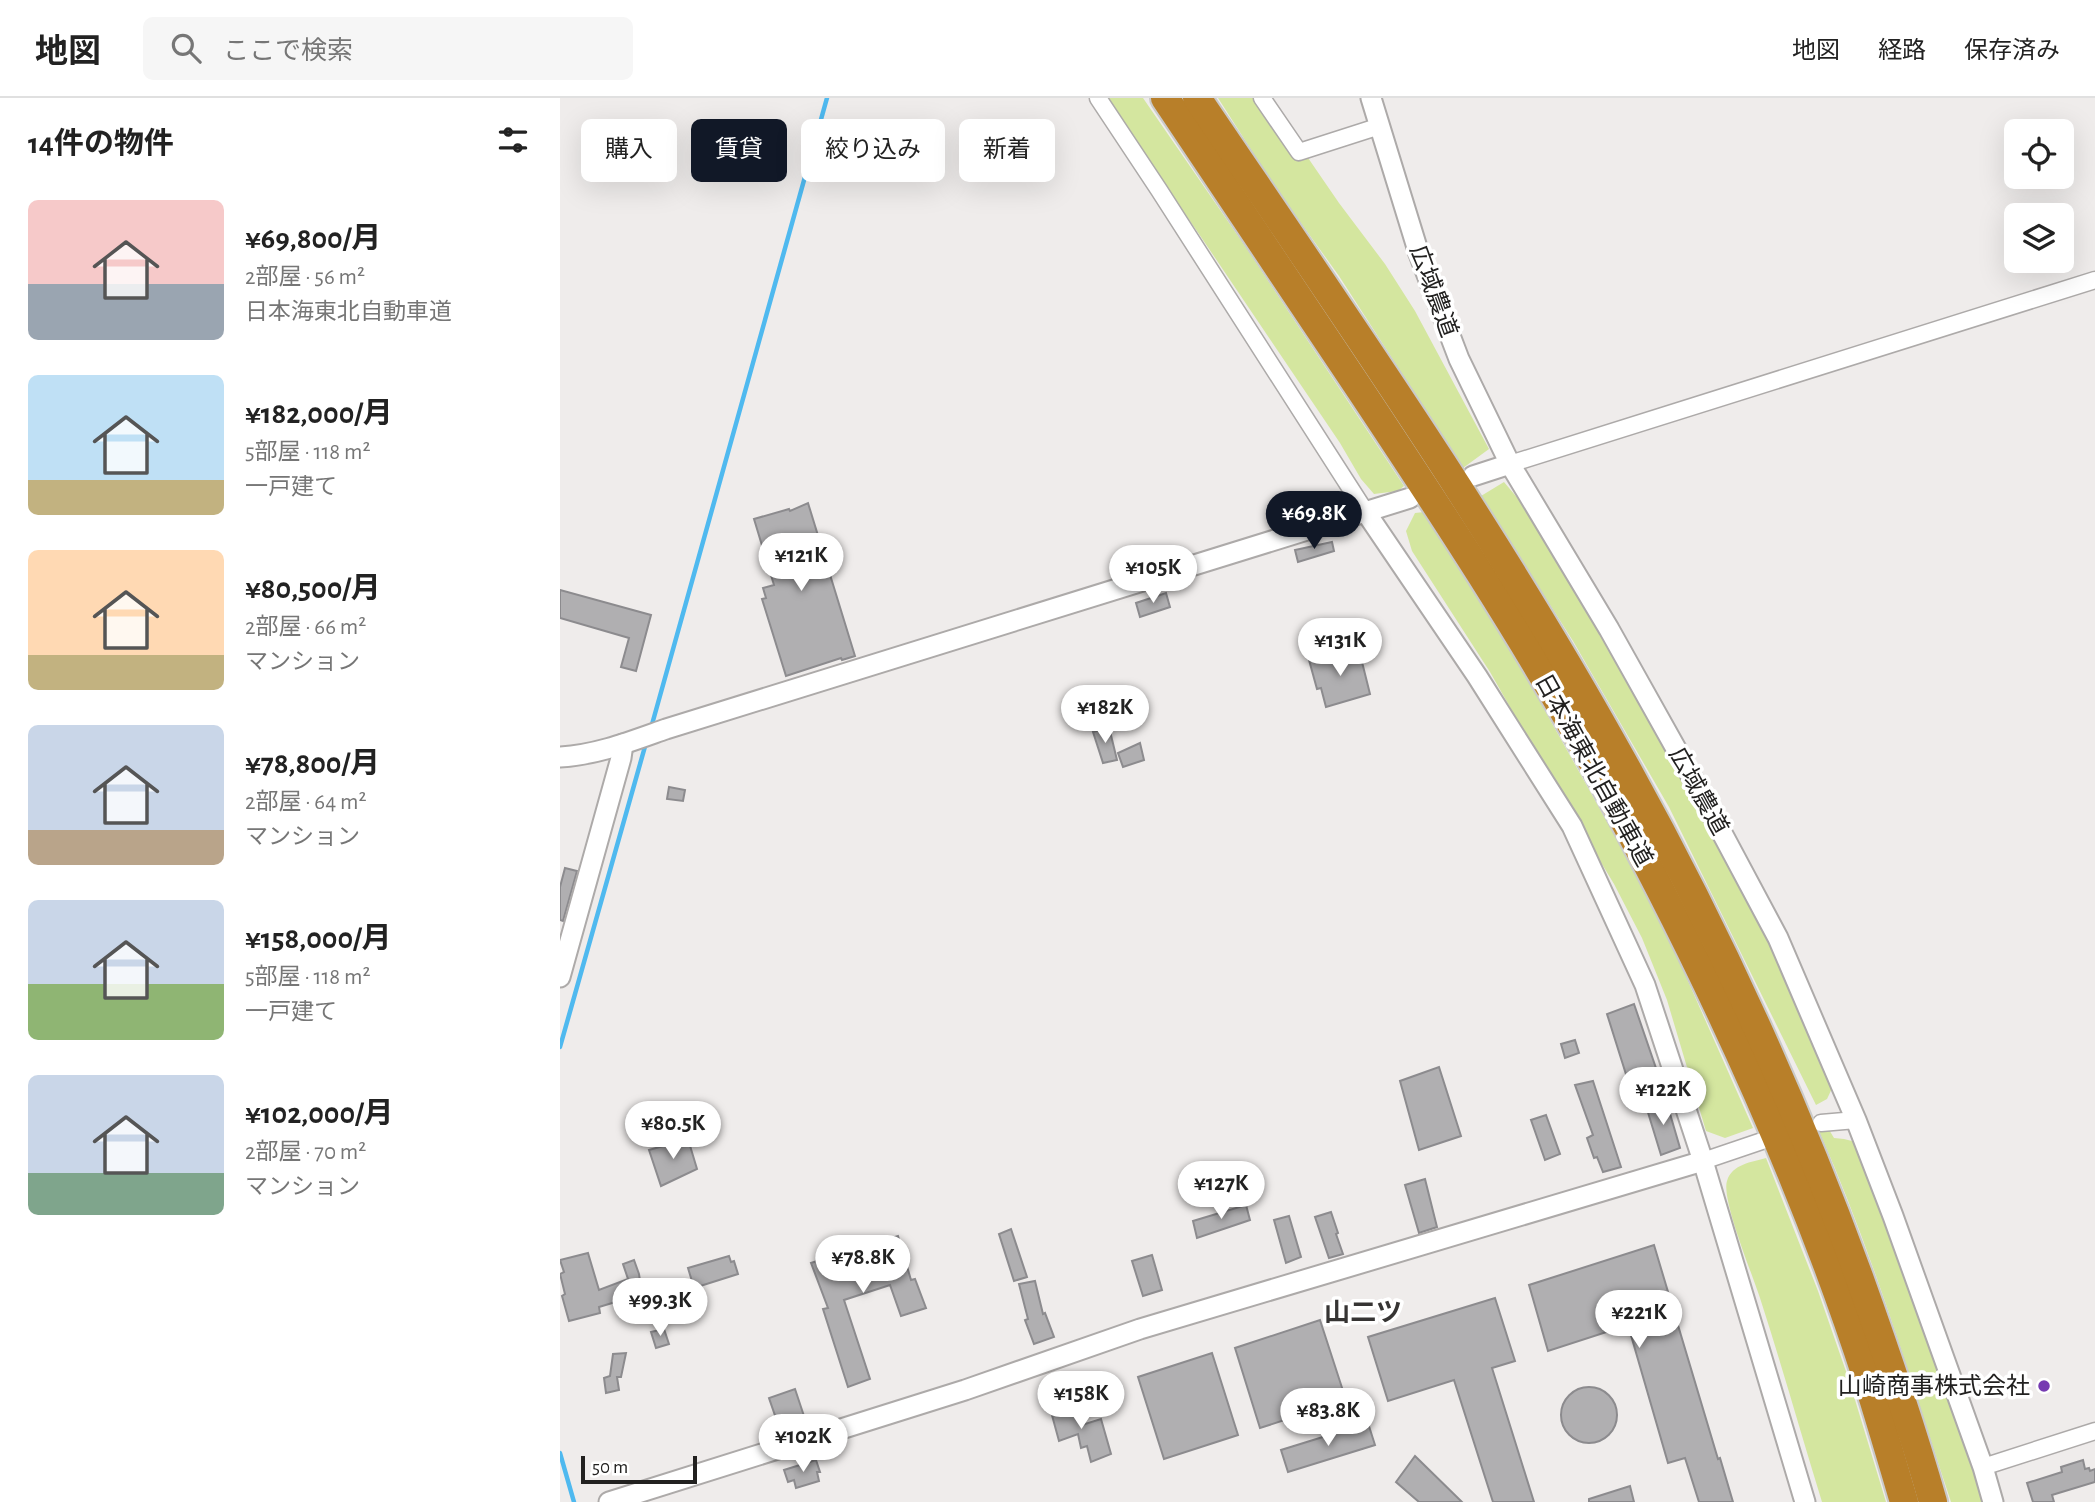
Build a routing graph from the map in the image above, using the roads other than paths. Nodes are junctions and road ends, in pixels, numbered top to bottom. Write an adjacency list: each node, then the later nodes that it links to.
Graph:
1 (1098, 98): 11 (street)
2 (1165, 98): 23 (highway, 日本海東北自動車道)
3 (1197, 98): 24 (highway, 日本海東北自動車道)
4 (1262, 98): 6 (street)
5 (1371, 98): 6 (street, 広域農道)
6 (1380, 126): 8 (street, 広域農道)
7 (2095, 280): 8 (street)
8 (1510, 464): 9 (street); 15 (street, 広域農道)
9 (1473, 476)
10 (1410, 498): 11 (street)
11 (1365, 511): 12 (street); 18 (street)
12 (630, 742): 13 (street); 14 (street)
13 (560, 757)
14 (560, 977)
15 (1856, 1120): 16 (street); 20 (street, 広域農道)
16 (1821, 1123)
17 (1762, 1141): 18 (street)
18 (1703, 1161): 21 (street); 22 (street)
19 (2095, 1431): 20 (street)
20 (1983, 1467): 25 (street, 広域農道)
21 (609, 1502)
22 (1805, 1502)
23 (1904, 1502)
24 (1933, 1502)
25 (1993, 1502)

